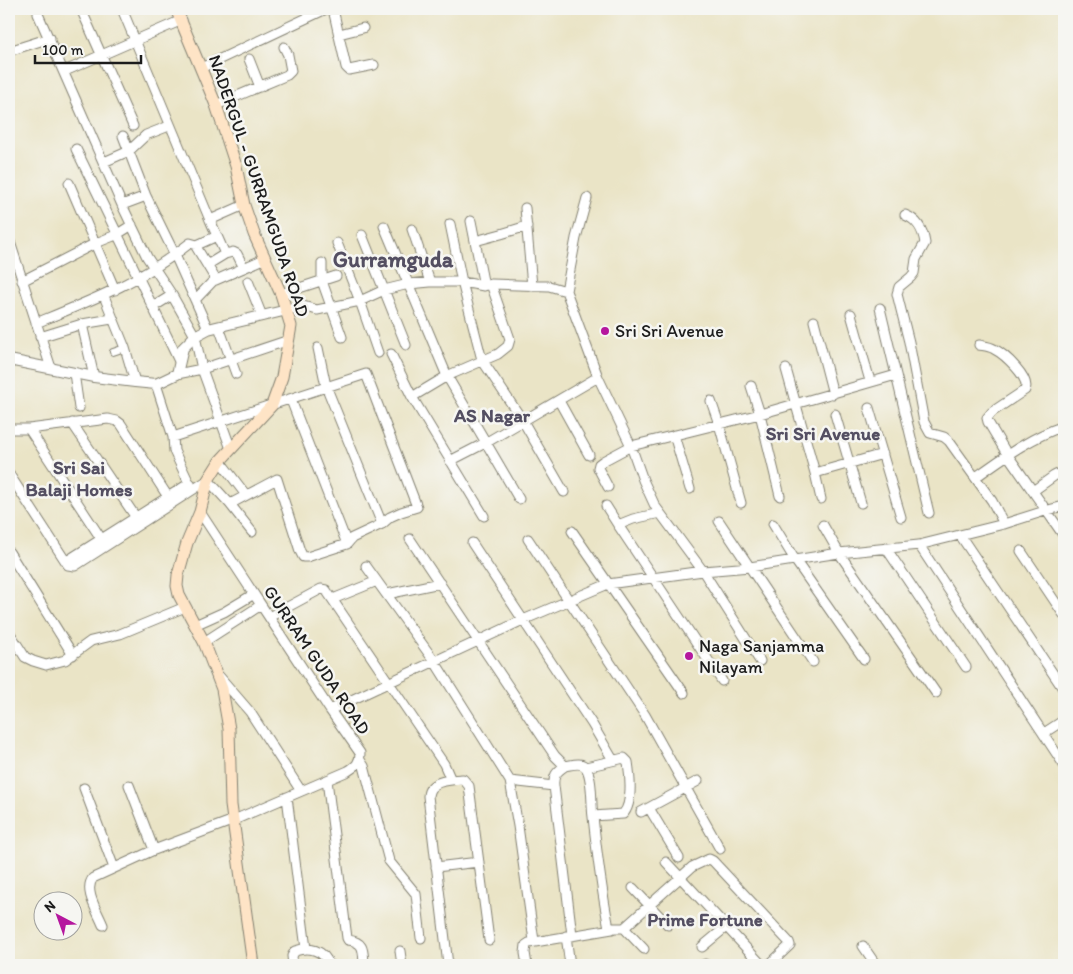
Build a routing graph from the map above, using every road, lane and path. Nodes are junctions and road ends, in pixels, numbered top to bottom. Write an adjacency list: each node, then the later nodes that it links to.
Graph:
1 (81, 9): 14 (street)
2 (122, 9): 11 (street)
3 (176, 9): 7 (main road, NADERGUL - GURRAMGUDA ROAD)
4 (326, 9): 17 (street)
5 (333, 9): 9 (street)
6 (38, 14): 10 (street)
7 (182, 20): 11 (street); 17 (main road, NADERGUL - GURRAMGUDA ROAD)
8 (363, 28): 9 (street)
9 (339, 34): 16 (street)
10 (50, 38): 13 (street); 18 (street)
11 (135, 41): 14 (street); 22 (street)
12 (284, 47): 19 (street)
13 (9, 51)
14 (102, 56): 18 (street); 21 (street)
15 (249, 59): 19 (street)
16 (374, 65)
17 (201, 68): 20 (main road, NADERGUL - GURRAMGUDA ROAD)
18 (65, 71): 26 (street)
19 (260, 87): 20 (street)
20 (216, 105): 31 (main road, NADERGUL - GURRAMGUDA ROAD)
21 (133, 126)
22 (169, 126): 25 (street); 34 (street)
23 (123, 136): 25 (street)
24 (76, 149): 41 (street)
25 (129, 151): 26 (street); 28 (street)
26 (104, 162): 30 (street)
27 (69, 183): 46 (street)
28 (146, 196): 30 (street); 50 (street)
29 (587, 198): 69 (street)
30 (122, 205): 37 (street)
31 (244, 205): 34 (street); 51 (main road, NADERGUL - GURRAMGUDA ROAD)
32 (525, 208): 39 (street)
33 (906, 215): 151 (street)
34 (210, 220): 43 (street)
35 (472, 221): 45 (street)
36 (450, 224): 63 (street)
37 (132, 225): 41 (street); 55 (street)
38 (384, 226): 64 (street)
39 (527, 226): 45 (street); 66 (street)
40 (412, 230): 62 (street)
41 (116, 235): 46 (street); 57 (street)
42 (362, 235): 68 (street)
43 (217, 236): 48 (street); 49 (street)
44 (9, 239): 59 (street)
45 (475, 241): 65 (street)
46 (96, 243): 59 (street); 67 (street)
47 (337, 243): 74 (street)
48 (194, 245): 50 (street); 53 (street)
49 (225, 254): 53 (street); 54 (street)
50 (175, 255): 55 (street); 73 (street)
51 (264, 259): 54 (street); 70 (main road, NADERGUL - GURRAMGUDA ROAD)
52 (322, 263): 61 (street)
53 (207, 265): 58 (street)
54 (244, 268): 58 (street)
55 (155, 269): 57 (street); 71 (street)
56 (336, 276): 61 (street)
57 (138, 277): 67 (street); 75 (street)
58 (215, 279): 73 (street)
59 (22, 281): 83 (street)
60 (248, 281): 80 (street)
61 (322, 281): 70 (street); 76 (street)
62 (430, 282): 63 (street); 64 (street)
63 (462, 282): 65 (street); 103 (street)
64 (409, 284): 68 (street); 111 (street)
65 (487, 285): 66 (street); 103 (street)
66 (532, 286): 69 (street)
67 (115, 290): 72 (street)
68 (384, 290): 74 (street); 92 (street)
69 (566, 292): 113 (street)
70 (281, 294): 78 (main road, NADERGUL - GURRAMGUDA ROAD)
71 (172, 295): 75 (street); 87 (street)
72 (104, 296): 81 (street); 83 (street)
73 (195, 300): 86 (street)
74 (360, 301): 76 (street); 98 (street)
75 (153, 307): 91 (street)
76 (331, 307): 78 (street); 89 (street)
77 (880, 308): 110 (street)
78 (287, 310): 80 (street); 90 (main road, NADERGUL - GURRAMGUDA ROAD)
79 (851, 314): 114 (street)
80 (262, 316): 85 (street)
81 (112, 318): 84 (street); 94 (street)
82 (814, 322): 119 (street)
83 (36, 323): 88 (street)
84 (82, 324): 88 (street); 112 (street)
85 (219, 327): 86 (street); 100 (street)
86 (208, 329): 87 (street)
87 (195, 336): 95 (street); 105 (street)
88 (40, 337): 104 (street)
89 (342, 337)
90 (289, 340): 100 (street); 125 (main road, NADERGUL - GURRAMGUDA ROAD)
91 (171, 345): 95 (street); 102 (street)
92 (406, 345)
93 (978, 345): 143 (street)
94 (124, 348): 97 (street); 115 (street)
95 (183, 348): 102 (street)
96 (318, 348): 117 (street)
97 (113, 352)
98 (378, 353)
99 (391, 354): 120 (street)
100 (230, 359): 105 (street); 109 (street)
101 (9, 360): 104 (street)
102 (180, 360): 108 (street)
103 (482, 360): 111 (street); 131 (street)
104 (51, 368): 107 (street)
105 (202, 369): 108 (street); 130 (street)
106 (786, 369): 124 (street)
107 (74, 373): 112 (street); 126 (street)
108 (177, 374): 116 (street)
109 (236, 374)
110 (896, 375): 114 (street); 171 (street)
111 (447, 376): 120 (street); 139 (street)
112 (94, 377): 115 (street)
113 (598, 377): 122 (street); 140 (street)
114 (870, 381): 119 (street)
115 (135, 382): 116 (street)
116 (156, 384): 138 (street)
117 (326, 386): 121 (street); 176 (street); 176 (street)
118 (751, 386): 128 (street)
119 (834, 394): 124 (street)
120 (412, 397): 146 (street)
121 (291, 400): 125 (street); 189 (street)
122 (558, 400): 131 (street); 144 (street)
123 (711, 401): 133 (street)
124 (795, 404): 128 (street); 149 (street)
125 (272, 405): 130 (street); 141 (main road, NADERGUL - GURRAMGUDA ROAD)
126 (79, 408)
127 (869, 408): 142 (street)
128 (760, 414): 133 (street); 159 (street)
129 (835, 414): 147 (street)
130 (220, 421): 138 (street); 141 (street)
131 (523, 421): 139 (street); 157 (street)
132 (72, 423): 136 (street); 162 (street); 174 (street)
133 (719, 424): 137 (street); 163 (street)
134 (1064, 426): 143 (street)
135 (9, 429): 136 (street)
136 (29, 429): 187 (street)
137 (674, 435): 140 (street); 155 (street)
138 (173, 437): 153 (street)
139 (487, 442): 146 (street); 160 (street)
140 (631, 446): 154 (street); 167 (street)
141 (231, 449): 145 (main road, NADERGUL - GURRAMGUDA ROAD)
142 (883, 454): 147 (street); 173 (street)
143 (1008, 454): 151 (street); 156 (street)
144 (589, 455)
145 (220, 461): 152 (main road, NADERGUL - GURRAMGUDA ROAD); 158 (street)
146 (450, 461): 172 (street)
147 (850, 463): 149 (street); 164 (street)
148 (1064, 471): 156 (street)
149 (815, 473): 161 (street)
150 (9, 474): 187 (street)
151 (976, 477): 179 (street)
152 (208, 480): 153 (street); 165 (street); 170 (main road, NADERGUL - GURRAMGUDA ROAD)
153 (191, 486): 162 (street)
154 (608, 487)
155 (690, 489)
156 (1034, 491): 169 (street)
157 (564, 492)
158 (246, 495): 165 (street); 189 (street)
159 (780, 496)
160 (519, 499)
161 (821, 499)
162 (170, 500): 174 (street)
163 (740, 503)
164 (861, 503)
165 (230, 504): 181 (street)
166 (606, 506): 177 (street)
167 (656, 506): 177 (street); 198 (street)
168 (1064, 506): 169 (street)
169 (1048, 510): 179 (street); 184 (street)
170 (200, 512): 203 (street, GURRAM GUDA ROAD); 208 (main road, NADERGUL - GURRAMGUDA ROAD)
171 (929, 513)
172 (484, 516)
173 (901, 518)
174 (138, 521): 187 (street)
175 (719, 521): 197 (street)
176 (382, 524): 189 (street)
177 (618, 524): 199 (street)
178 (773, 524): 195 (street)
179 (1004, 524): 183 (street)
180 (823, 525): 194 (street)
181 (252, 532)
182 (572, 532): 202 (street)
183 (960, 535): 190 (street); 225 (street)
184 (1064, 536)
185 (410, 539): 201 (street)
186 (528, 539): 206 (street)
187 (104, 542)
188 (472, 543): 211 (street)
189 (347, 544)
190 (919, 545): 191 (street); 230 (street)
191 (886, 548): 194 (street); 221 (street)
192 (1021, 551): 209 (street)
193 (9, 552): 216 (street)
194 (839, 553): 195 (street); 227 (street)
195 (795, 560): 197 (street); 217 (street)
196 (366, 566): 200 (street)
197 (750, 567): 198 (street); 220 (street)
198 (703, 571): 199 (street); 218 (street)
199 (654, 578): 202 (street); 223 (street)
200 (377, 581): 204 (street); 205 (street)
201 (440, 583): 204 (street); 214 (street)
202 (608, 584): 206 (street); 226 (street)
203 (254, 594): 207 (street, GURRAM GUDA ROAD); 212 (street)
204 (387, 594): 219 (street)
205 (333, 599): 210 (street); 224 (street)
206 (568, 600): 211 (street); 243 (street)
207 (261, 605): 210 (street, GURRAM GUDA ROAD); 215 (street)
208 (185, 607): 212 (main road, NADERGUL - GURRAMGUDA ROAD); 216 (street)
209 (1064, 615)
210 (269, 617): 228 (street, GURRAM GUDA ROAD)
211 (523, 620): 214 (street); 232 (street)
212 (196, 625): 215 (main road, NADERGUL - GURRAMGUDA ROAD)
213 (9, 632): 216 (street)
214 (479, 640): 219 (street); 234 (street)
215 (204, 642): 222 (main road, NADERGUL - GURRAMGUDA ROAD)
216 (73, 655)
217 (864, 659)
218 (760, 661)
219 (435, 662): 224 (street); 239 (street)
220 (813, 662)
221 (966, 667)
222 (214, 670): 244 (street); 247 (main road, NADERGUL - GURRAMGUDA ROAD)
223 (722, 681)
224 (389, 682): 228 (street); 237 (street)
225 (1064, 690)
226 (684, 693)
227 (936, 693)
228 (330, 710): 231 (street, GURRAM GUDA ROAD)
229 (1064, 720): 230 (street)
230 (1044, 733): 233 (street)
231 (360, 760): 236 (street, GURRAM GUDA ROAD); 264 (street)
232 (613, 760): 235 (street); 246 (street)
233 (1064, 765)
234 (565, 766): 235 (street); 241 (street)
235 (586, 767): 246 (street)
236 (327, 780): 244 (street, GURRAM GUDA ROAD); 275 (street)
237 (451, 780): 251 (street); 253 (street)
238 (698, 780): 243 (street)
239 (510, 781): 241 (street); 266 (street)
240 (130, 785): 249 (street)
241 (554, 786): 263 (street)
242 (84, 788): 254 (street)
243 (686, 788): 248 (street); 250 (street)
244 (301, 791): 245 (street, GURRAM GUDA ROAD)
245 (287, 797): 247 (street, GURRAM GUDA ROAD); 269 (street)
246 (592, 816): 262 (street)
247 (234, 820): 249 (street, GURRAM GUDA ROAD); 272 (main road, NADERGUL - GURRAMGUDA ROAD)
248 (720, 849)
249 (154, 850): 254 (street, GURRAM GUDA ROAD)
250 (679, 858)
251 (479, 862): 253 (street); 265 (street)
252 (666, 862): 255 (street)
253 (436, 866): 277 (street)
254 (114, 868): 258 (street, GURRAM GUDA ROAD)
255 (680, 877): 257 (street); 260 (street); 281 (street)
256 (633, 888): 257 (street)
257 (649, 905): 259 (street); 261 (street)
258 (103, 925)
259 (668, 925)
260 (726, 927): 268 (street); 280 (street)
261 (624, 928): 262 (street); 270 (street)
262 (612, 929): 263 (street)
263 (569, 936): 266 (street); 279 (street)
264 (421, 938)
265 (489, 940)
266 (534, 941): 278 (street)
267 (863, 946): 282 (street)
268 (702, 947)
269 (306, 949): 273 (street); 274 (street)
270 (644, 949)
271 (400, 951): 276 (street)
272 (253, 965)
273 (293, 965)
274 (329, 965)
275 (364, 965)
276 (402, 965)
277 (448, 965)
278 (527, 965)
279 (570, 965)
280 (762, 965)
281 (769, 965)
282 (876, 965)

